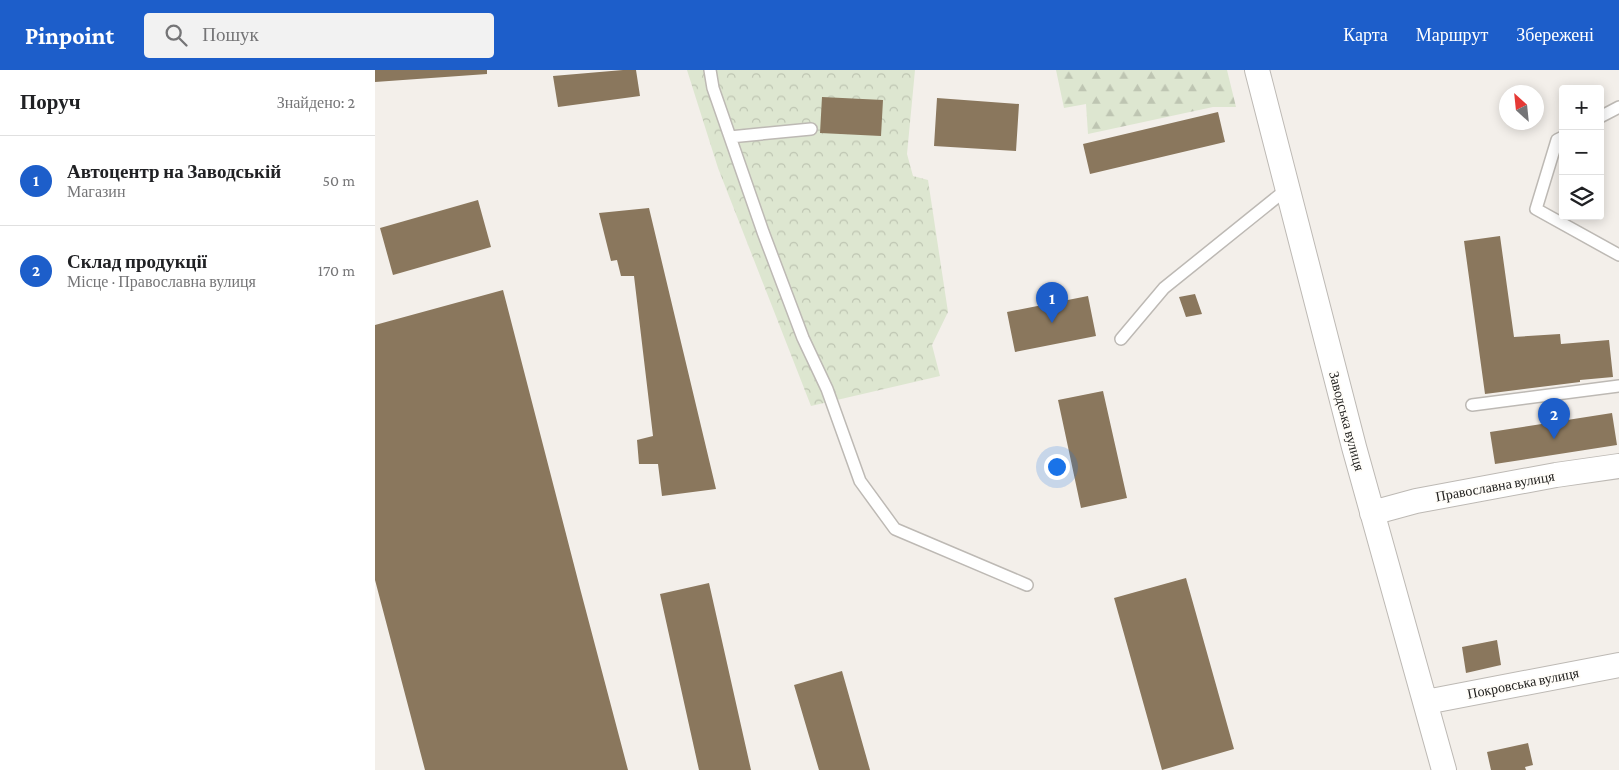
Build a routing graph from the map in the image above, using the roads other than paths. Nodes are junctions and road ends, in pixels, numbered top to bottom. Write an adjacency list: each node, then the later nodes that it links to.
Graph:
1 (710, 70): 6 (lane)
2 (1257, 70): 8 (street, Заводська вулиця)
3 (1619, 107): 4 (lane)
4 (1604, 115)
5 (811, 129): 6 (lane)
6 (731, 137): 15 (lane)
7 (1559, 139): 9 (lane)
8 (1287, 189): 10 (lane); 14 (street, Заводська вулиця)
9 (1619, 255)
10 (1121, 339)
11 (1619, 386): 12 (lane)
12 (1472, 404)
13 (1619, 466): 14 (street, Православна вулиця)
14 (1372, 513): 17 (street, Заводська вулиця)
15 (1027, 586)
16 (1619, 665): 17 (street, Покровська вулиця)
17 (1426, 702): 18 (street, Заводська вулиця)
18 (1445, 770)

